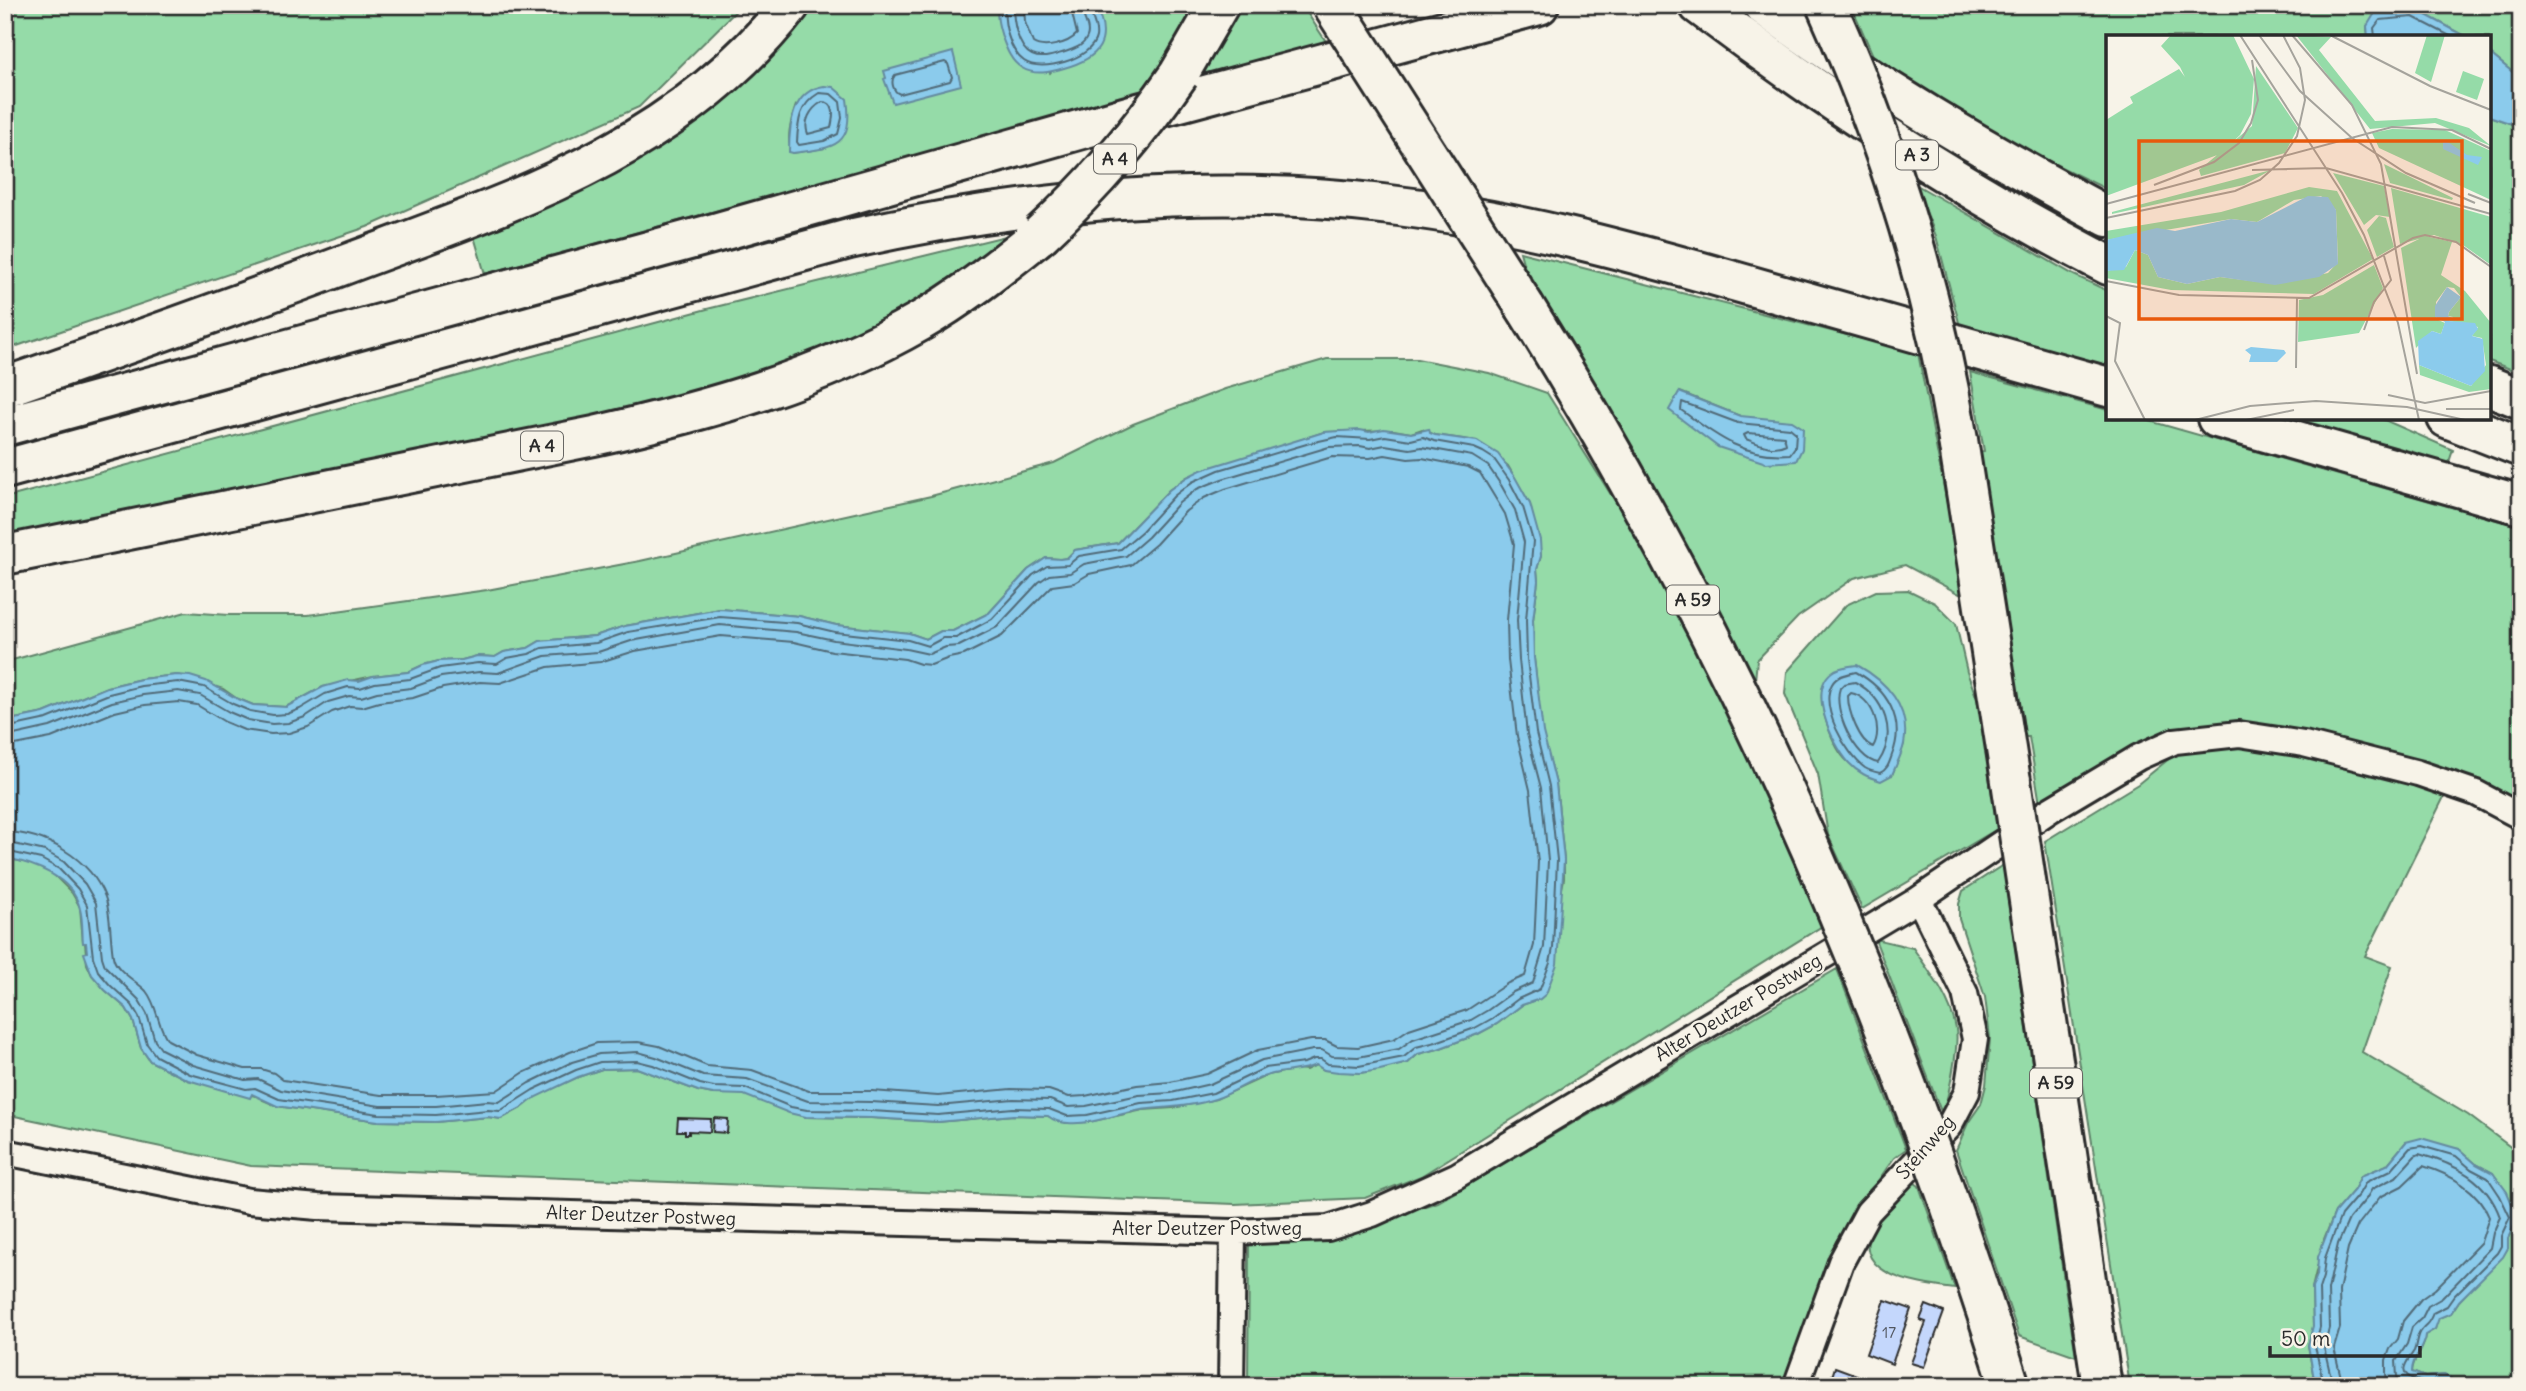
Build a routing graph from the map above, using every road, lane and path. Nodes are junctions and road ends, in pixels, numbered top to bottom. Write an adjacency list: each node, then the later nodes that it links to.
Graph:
1 (790, 5): 11 (highway)
2 (1219, 5): 20 (highway, A 4, bridge)
3 (1332, 5): 27 (highway, A 59, bridge)
4 (1539, 5): 16 (highway)
5 (1699, 5): 9 (highway, A 3)
6 (1826, 5): 28 (highway, A 59, bridge)
7 (1770, 11): 8 (highway, A 3)
8 (2106, 216)
9 (2106, 264)
10 (2106, 386): 18 (highway)
11 (5, 387)
12 (2491, 387): 13 (highway)
13 (2521, 399)
14 (2224, 420): 19 (highway)
15 (2452, 420): 17 (highway)
16 (5, 426)
17 (2521, 447)
18 (5, 469)
19 (2521, 505)
20 (5, 555)
21 (2521, 817): 22 (street, Alter Deutzer Postweg)
22 (1919, 899): 24 (street, Alter Deutzer Postweg); 26 (street, Steinweg)
23 (5, 1152): 24 (street, Alter Deutzer Postweg)
24 (1233, 1232): 25 (street)
25 (1231, 1386)
26 (1796, 1386)
27 (2010, 1386)
28 (2102, 1386)

